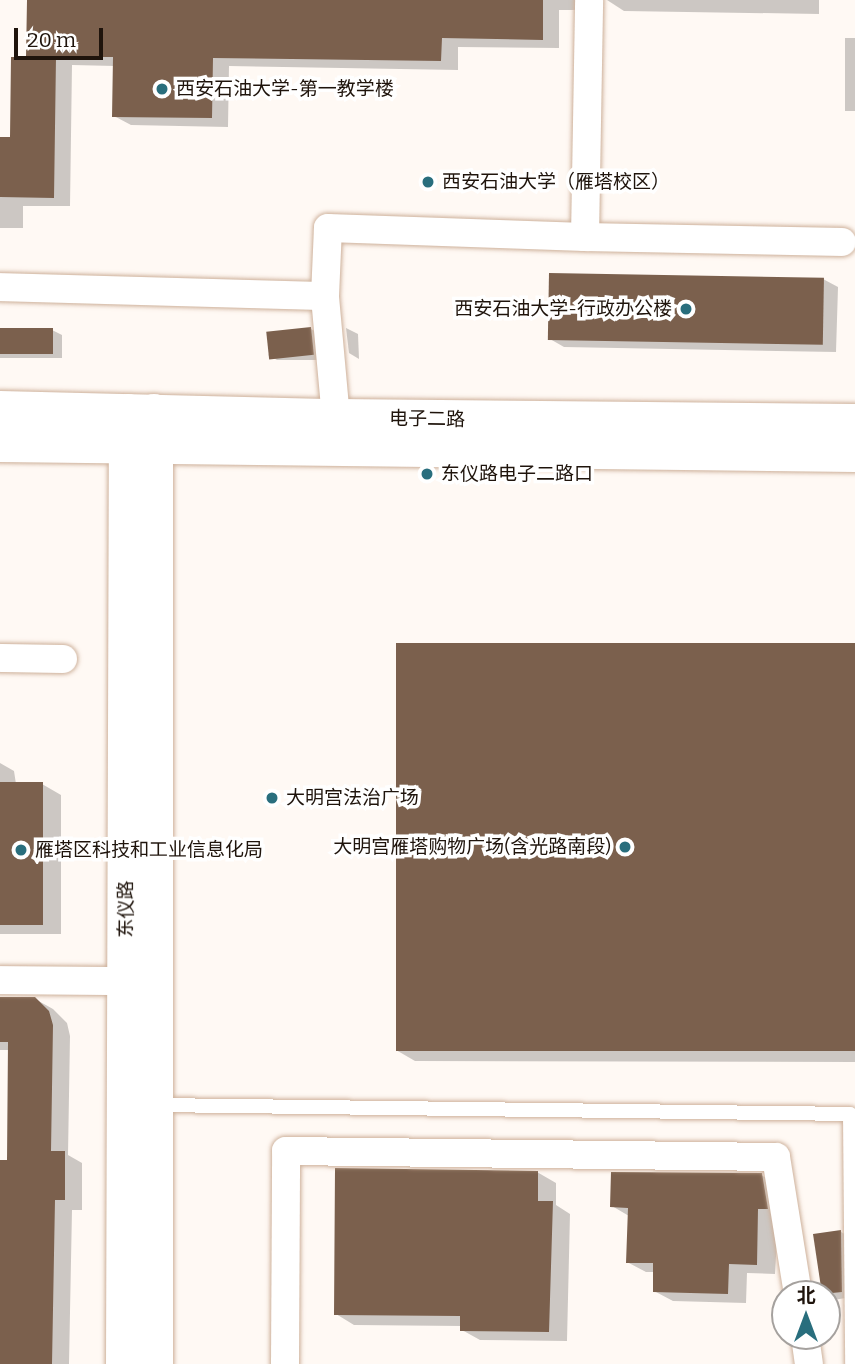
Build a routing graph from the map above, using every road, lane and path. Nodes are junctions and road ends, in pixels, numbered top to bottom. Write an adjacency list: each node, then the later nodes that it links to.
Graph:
1 (589, 0): 2 (street)
2 (585, 237): 3 (street); 5 (street)
3 (842, 243)
4 (0, 287): 5 (street)
5 (325, 296): 7 (street)
6 (0, 410): 9 (main road, 电子二路)
7 (336, 418): 8 (main road, 电子二路); 9 (main road, 电子二路)
8 (855, 423)
9 (142, 429): 10 (main road, 电子二路); 11 (main road, 电子二路); 15 (main road, 东仪路); 16 (main road, 东仪路)
10 (0, 443)
11 (855, 453)
12 (0, 658): 13 (street)
13 (63, 660)
14 (0, 981): 15 (street)
15 (126, 981): 18 (main road, 东仪路)
16 (154, 1105): 19 (main road, 东仪路); 21 (lane)
17 (796, 1280): 20 (street)
18 (125, 1364)
19 (154, 1364)
20 (285, 1364)
21 (852, 1364)

